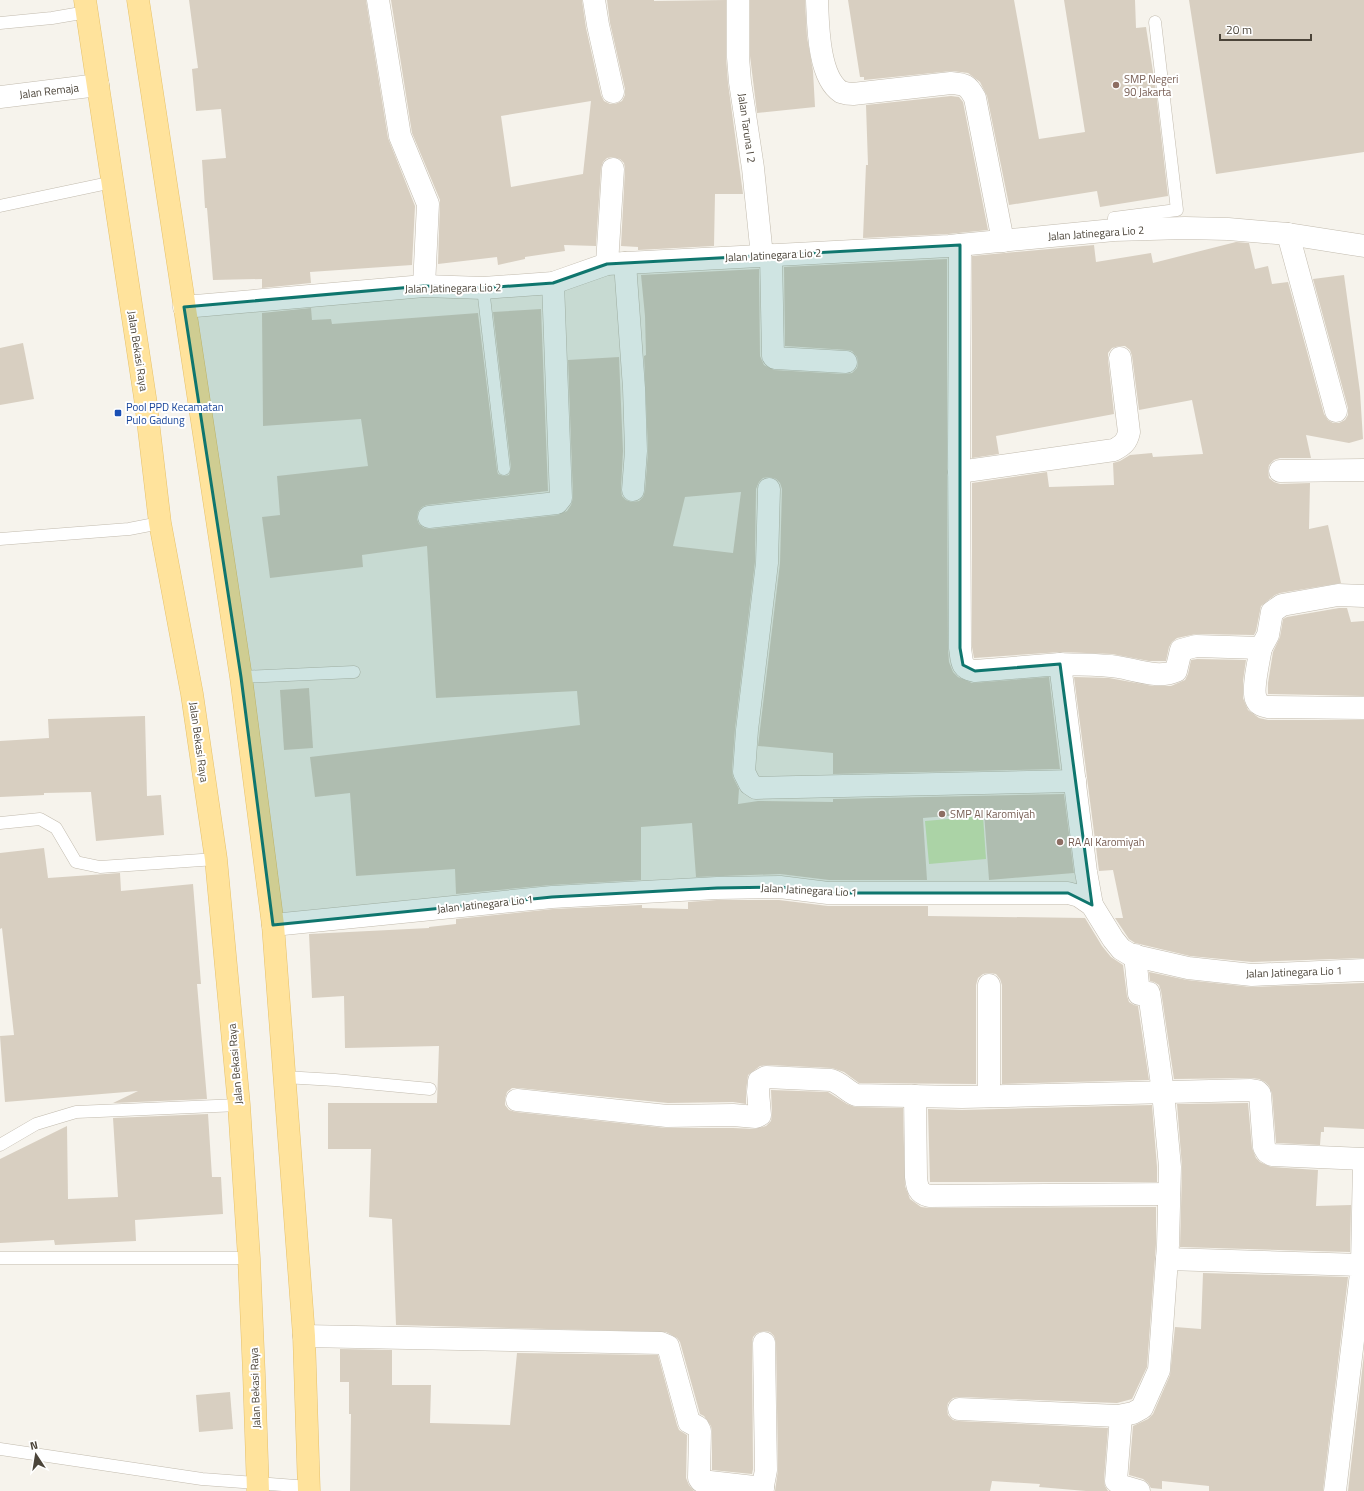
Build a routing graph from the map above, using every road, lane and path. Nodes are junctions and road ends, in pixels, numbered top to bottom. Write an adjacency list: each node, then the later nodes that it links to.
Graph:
1 (138, 0): 25 (main road)
2 (378, 0): 23 (street)
3 (594, 0): 10 (street)
4 (738, 0): 20 (street, Jalan Taruna I 2)
5 (817, 0): 17 (street)
6 (86, 6): 8 (lane); 9 (main road, Jalan Bekasi Raya)
7 (1155, 22): 15 (lane)
8 (0, 24)
9 (98, 85): 11 (street, Jalan Remaja); 13 (main road, Jalan Bekasi Raya)
10 (613, 92)
11 (0, 96)
12 (613, 169): 21 (street)
13 (113, 182): 14 (lane); 36 (main road, Jalan Bekasi Raya)
14 (0, 206)
15 (1114, 230): 16 (street, Jalan Jatinegara Lio 2); 17 (street, Jalan Jatinegara Lio 2)
16 (1288, 234): 19 (street, Jalan Jatinegara Lio 2); 28 (street)
17 (1003, 241): 18 (street, Jalan Jatinegara Lio 2)
18 (960, 246): 20 (street, Jalan Jatinegara Lio 2); 32 (street)
19 (1364, 246)
20 (767, 256): 21 (street, Jalan Jatinegara Lio 2); 27 (street, Jalan Taruna I 2)
21 (616, 263): 22 (street, Jalan Jatinegara Lio 2); 34 (street)
22 (553, 283): 24 (street, Jalan Jatinegara Lio 2); 35 (street)
23 (424, 286): 24 (street, Jalan Jatinegara Lio 2); 25 (street, Jalan Jatinegara Lio 2)
24 (483, 288): 29 (lane)
25 (184, 307): 42 (main road)
26 (1120, 358): 32 (street)
27 (846, 362)
28 (1336, 411)
29 (504, 469)
30 (1364, 470): 31 (street)
31 (1280, 471)
32 (960, 472): 40 (street)
33 (769, 489): 44 (street)
34 (633, 490)
35 (429, 517)
36 (160, 523): 37 (lane); 46 (main road, Jalan Bekasi Raya)
37 (0, 539)
38 (1364, 596): 39 (street)
39 (1261, 648): 40 (street); 43 (street)
40 (1060, 664): 44 (street)
41 (354, 672): 42 (lane)
42 (241, 677): 48 (main road)
43 (1364, 708)
44 (1075, 781): 47 (street)
45 (0, 823): 46 (lane)
46 (216, 859): 58 (main road, Jalan Bekasi Raya)
47 (1092, 905): 48 (street, Jalan Jatinegara Lio 1); 49 (street, Jalan Jatinegara Lio 1)
48 (272, 925): 52 (main road)
49 (1135, 955): 50 (street, Jalan Jatinegara Lio 1); 54 (street)
50 (1364, 970)
51 (989, 985): 56 (street)
52 (284, 1077): 53 (lane); 66 (main road)
53 (430, 1089)
54 (1163, 1092): 56 (street); 60 (street); 61 (street)
55 (915, 1096): 56 (street); 57 (street); 61 (street)
56 (989, 1096)
57 (517, 1100)
58 (239, 1105): 59 (lane); 63 (main road, Jalan Bekasi Raya)
59 (0, 1145)
60 (1364, 1160): 65 (street)
61 (1169, 1194): 64 (street)
62 (0, 1258): 63 (lane)
63 (249, 1258): 71 (main road, Jalan Bekasi Raya)
64 (1167, 1259): 65 (street); 69 (street)
65 (1362, 1266): 75 (street)
66 (304, 1336): 72 (main road); 73 (street)
67 (764, 1342): 73 (street)
68 (959, 1409): 69 (street)
69 (1121, 1416): 74 (street)
70 (0, 1449): 71 (lane)
71 (258, 1487): 72 (lane)
72 (309, 1489)
73 (763, 1489)
74 (1139, 1491)
75 (1334, 1491)

